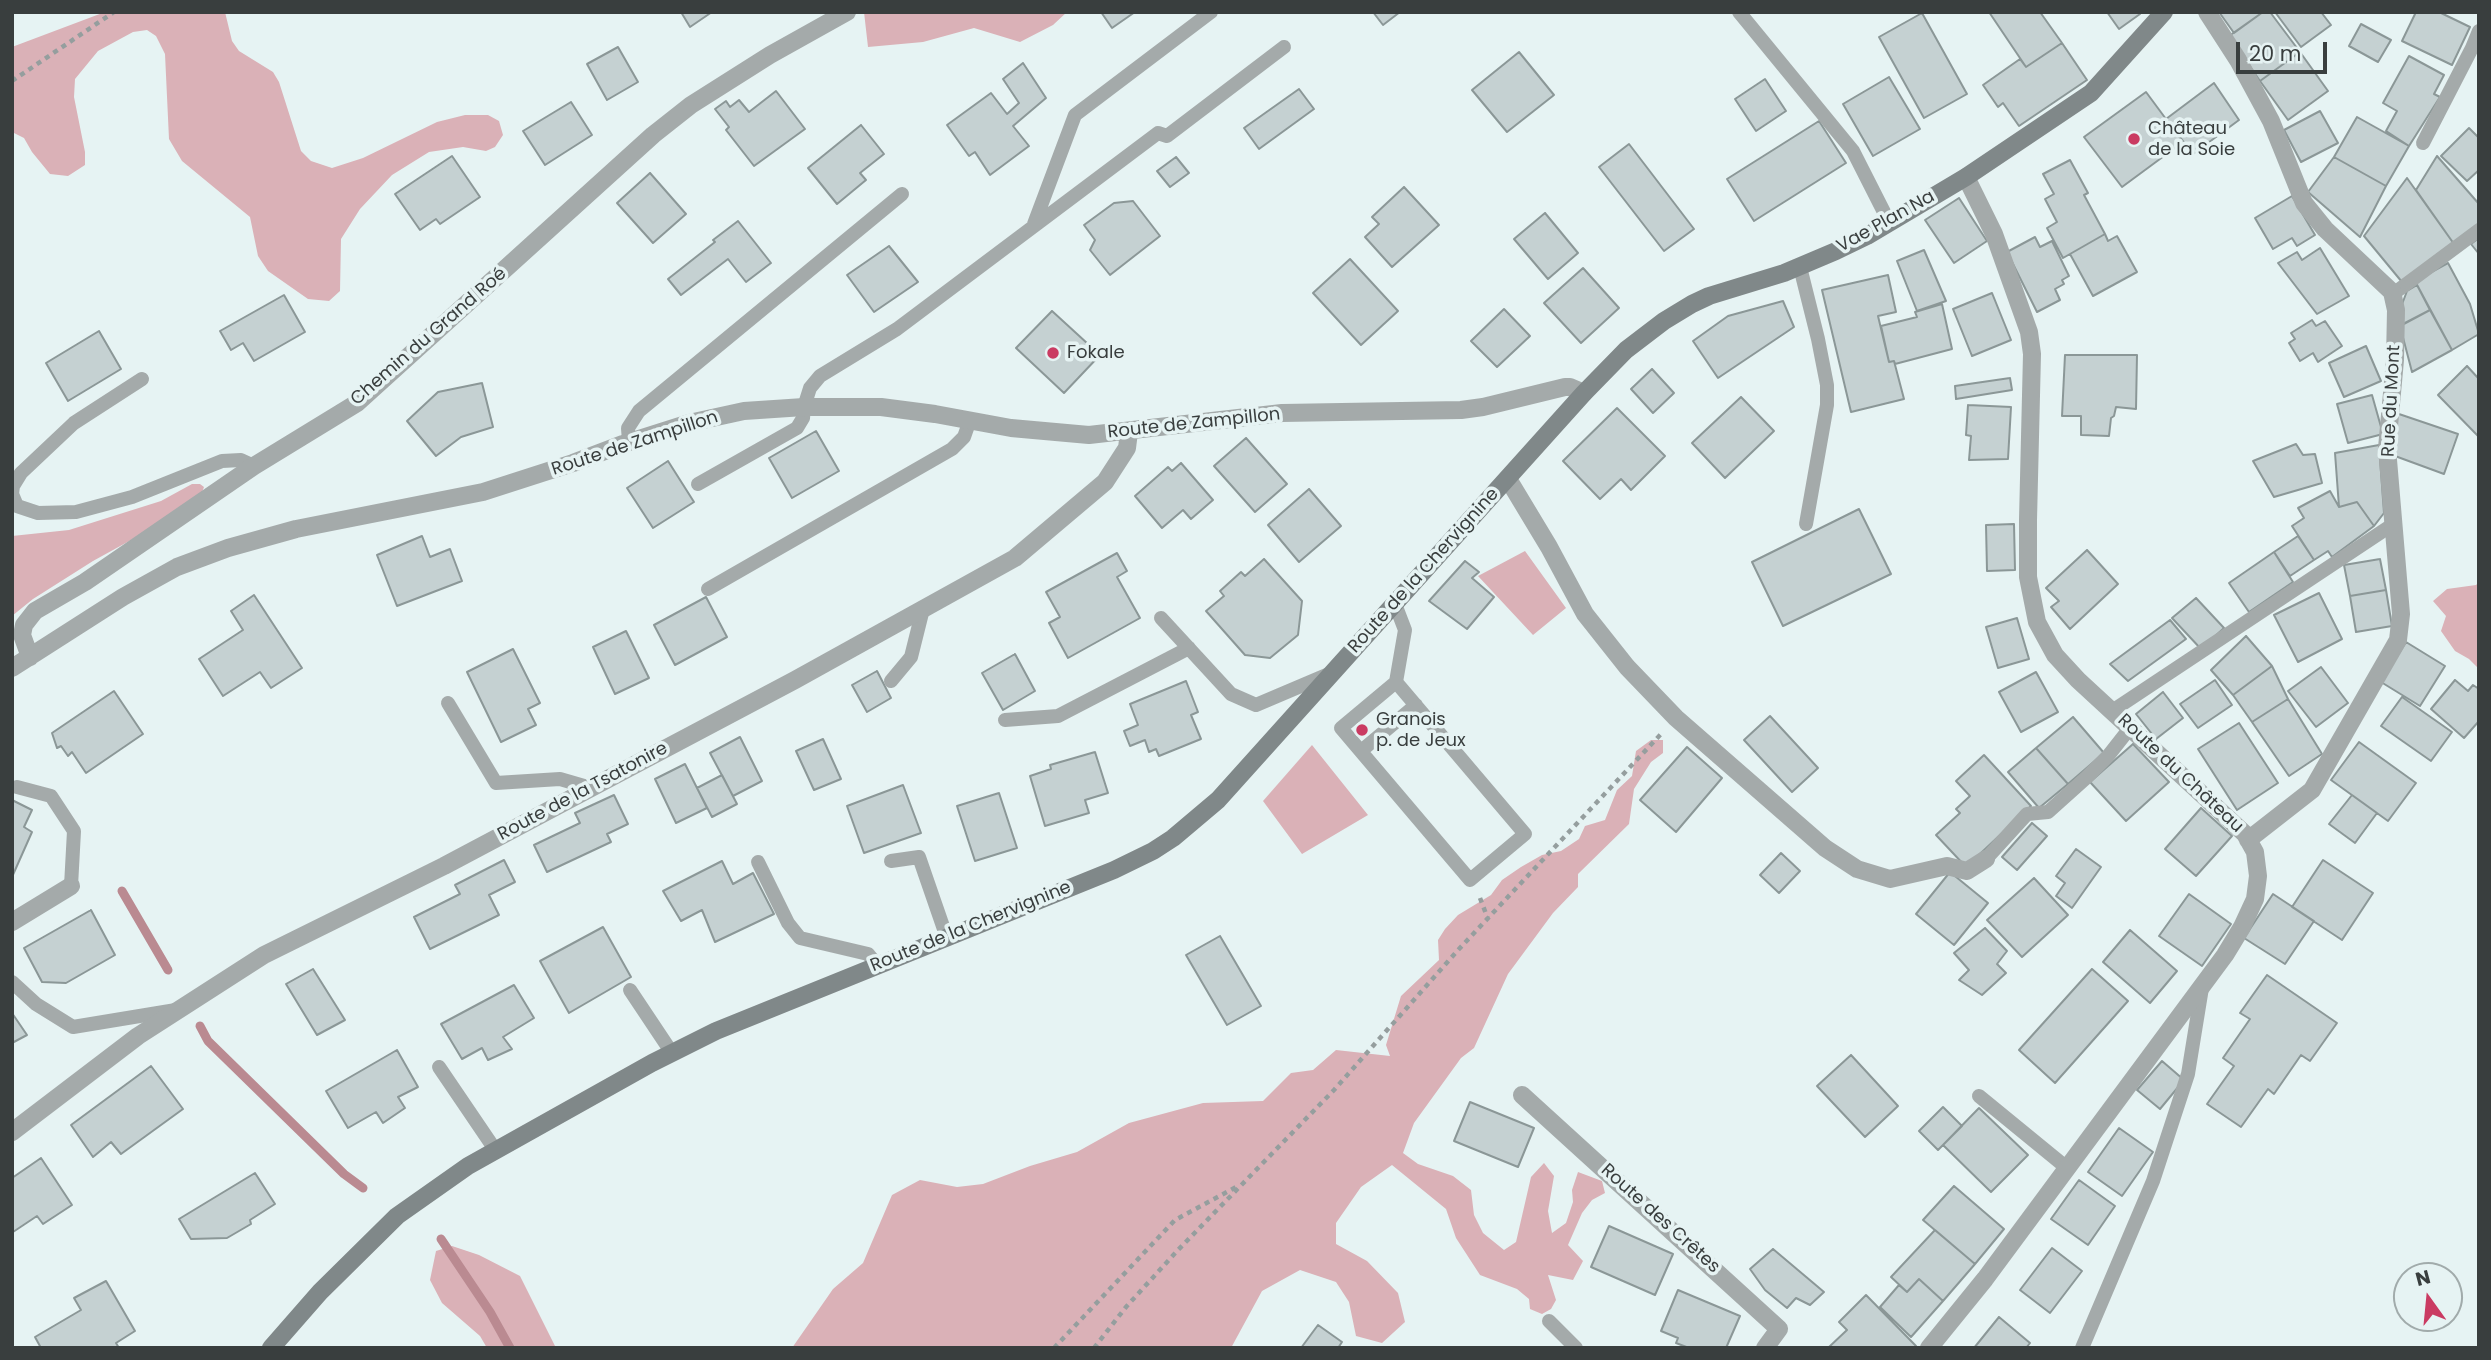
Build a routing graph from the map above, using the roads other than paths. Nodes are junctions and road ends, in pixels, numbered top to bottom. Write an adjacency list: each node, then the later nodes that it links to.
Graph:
1 (847, 12): 22 (street, Chemin du Grand Roé)
2 (1211, 12): 12 (lane)
3 (1739, 12): 11 (lane)
4 (2164, 12): 9 (street, Vae Plan Na)
5 (2207, 12): 15 (street)
6 (2479, 31): 8 (lane)
7 (1284, 47): 12 (lane)
8 (2423, 144)
9 (1966, 177): 11 (street, Vae Plan Na); 39 (street, Route du Château)
10 (902, 194): 21 (lane)
11 (1889, 222): 14 (street, Vae Plan Na)
12 (1033, 226): 18 (lane)
13 (2479, 230): 15 (lane)
14 (1800, 267): 17 (street, Vae Plan Na); 25 (lane)
15 (2393, 294): 26 (street, Rue du Mont)
16 (142, 379): 22 (lane)
17 (1584, 393): 20 (street, Route de Zampillon); 23 (street, Route de la Chervignine)
18 (804, 407): 19 (street, Route de Zampillon); 21 (street, Route de Zampillon); 24 (lane)
19 (970, 420): 20 (street, Route de Zampillon); 27 (lane)
20 (1129, 432): 29 (street, Route de la Tsatonire)
21 (629, 442): 32 (street, Route de Zampillon)
22 (254, 466): 32 (street, Chemin du Grand Roé)
23 (1508, 479): 28 (street, Route de la Chervignine); 46 (street)
24 (698, 484)
25 (1806, 524)
26 (2392, 525): 39 (lane); 45 (street, Rue du Mont)
27 (708, 589)
28 (1395, 604): 34 (street, Route de la Chervignine); 36 (lane)
29 (923, 609): 35 (lane); 44 (street, Route de la Tsatonire)
30 (1161, 618): 31 (lane)
31 (1189, 649): 34 (lane); 40 (lane)
32 (30, 657): 33 (street, Route de Zampillon)
33 (12, 668)
34 (1334, 672): 51 (street, Route de la Chervignine)
35 (891, 681)
36 (1396, 682): 38 (lane); 42 (lane)
37 (449, 703): 44 (lane)
38 (1416, 705): 42 (lane); 42 (lane)
39 (2112, 711): 41 (street, Route du Château)
40 (1005, 720)
41 (2130, 728): 45 (street, Route du Château); 46 (lane)
42 (1361, 751)
43 (17, 787): 49 (lane)
44 (591, 788): 56 (street, Route de la Tsatonire)
45 (2248, 840): 54 (street, Route du Château)
46 (1986, 859)
47 (891, 861): 51 (lane)
48 (758, 862): 52 (lane)
49 (71, 886): 50 (street)
50 (12, 922)
51 (947, 938): 52 (street, Route de la Chervignine)
52 (877, 965): 57 (street, Route de la Chervignine)
53 (12, 982): 56 (lane)
54 (2202, 988): 63 (street, Route du Château); 69 (lane)
55 (630, 990): 57 (lane)
56 (180, 1010): 61 (street, Route de la Tsatonire)
57 (672, 1053): 62 (street, Route de la Chervignine)
58 (439, 1068): 62 (lane)
59 (1522, 1096): 67 (street, Route des Crêtes)
60 (1979, 1096): 63 (lane)
61 (12, 1132)
62 (496, 1151): 65 (street, Route de la Chervignine)
63 (2067, 1168): 68 (street, Route du Château)
64 (1549, 1321): 66 (lane)
65 (271, 1348)
66 (1576, 1348)
67 (1765, 1348)
68 (1929, 1348)
69 (2082, 1348)

